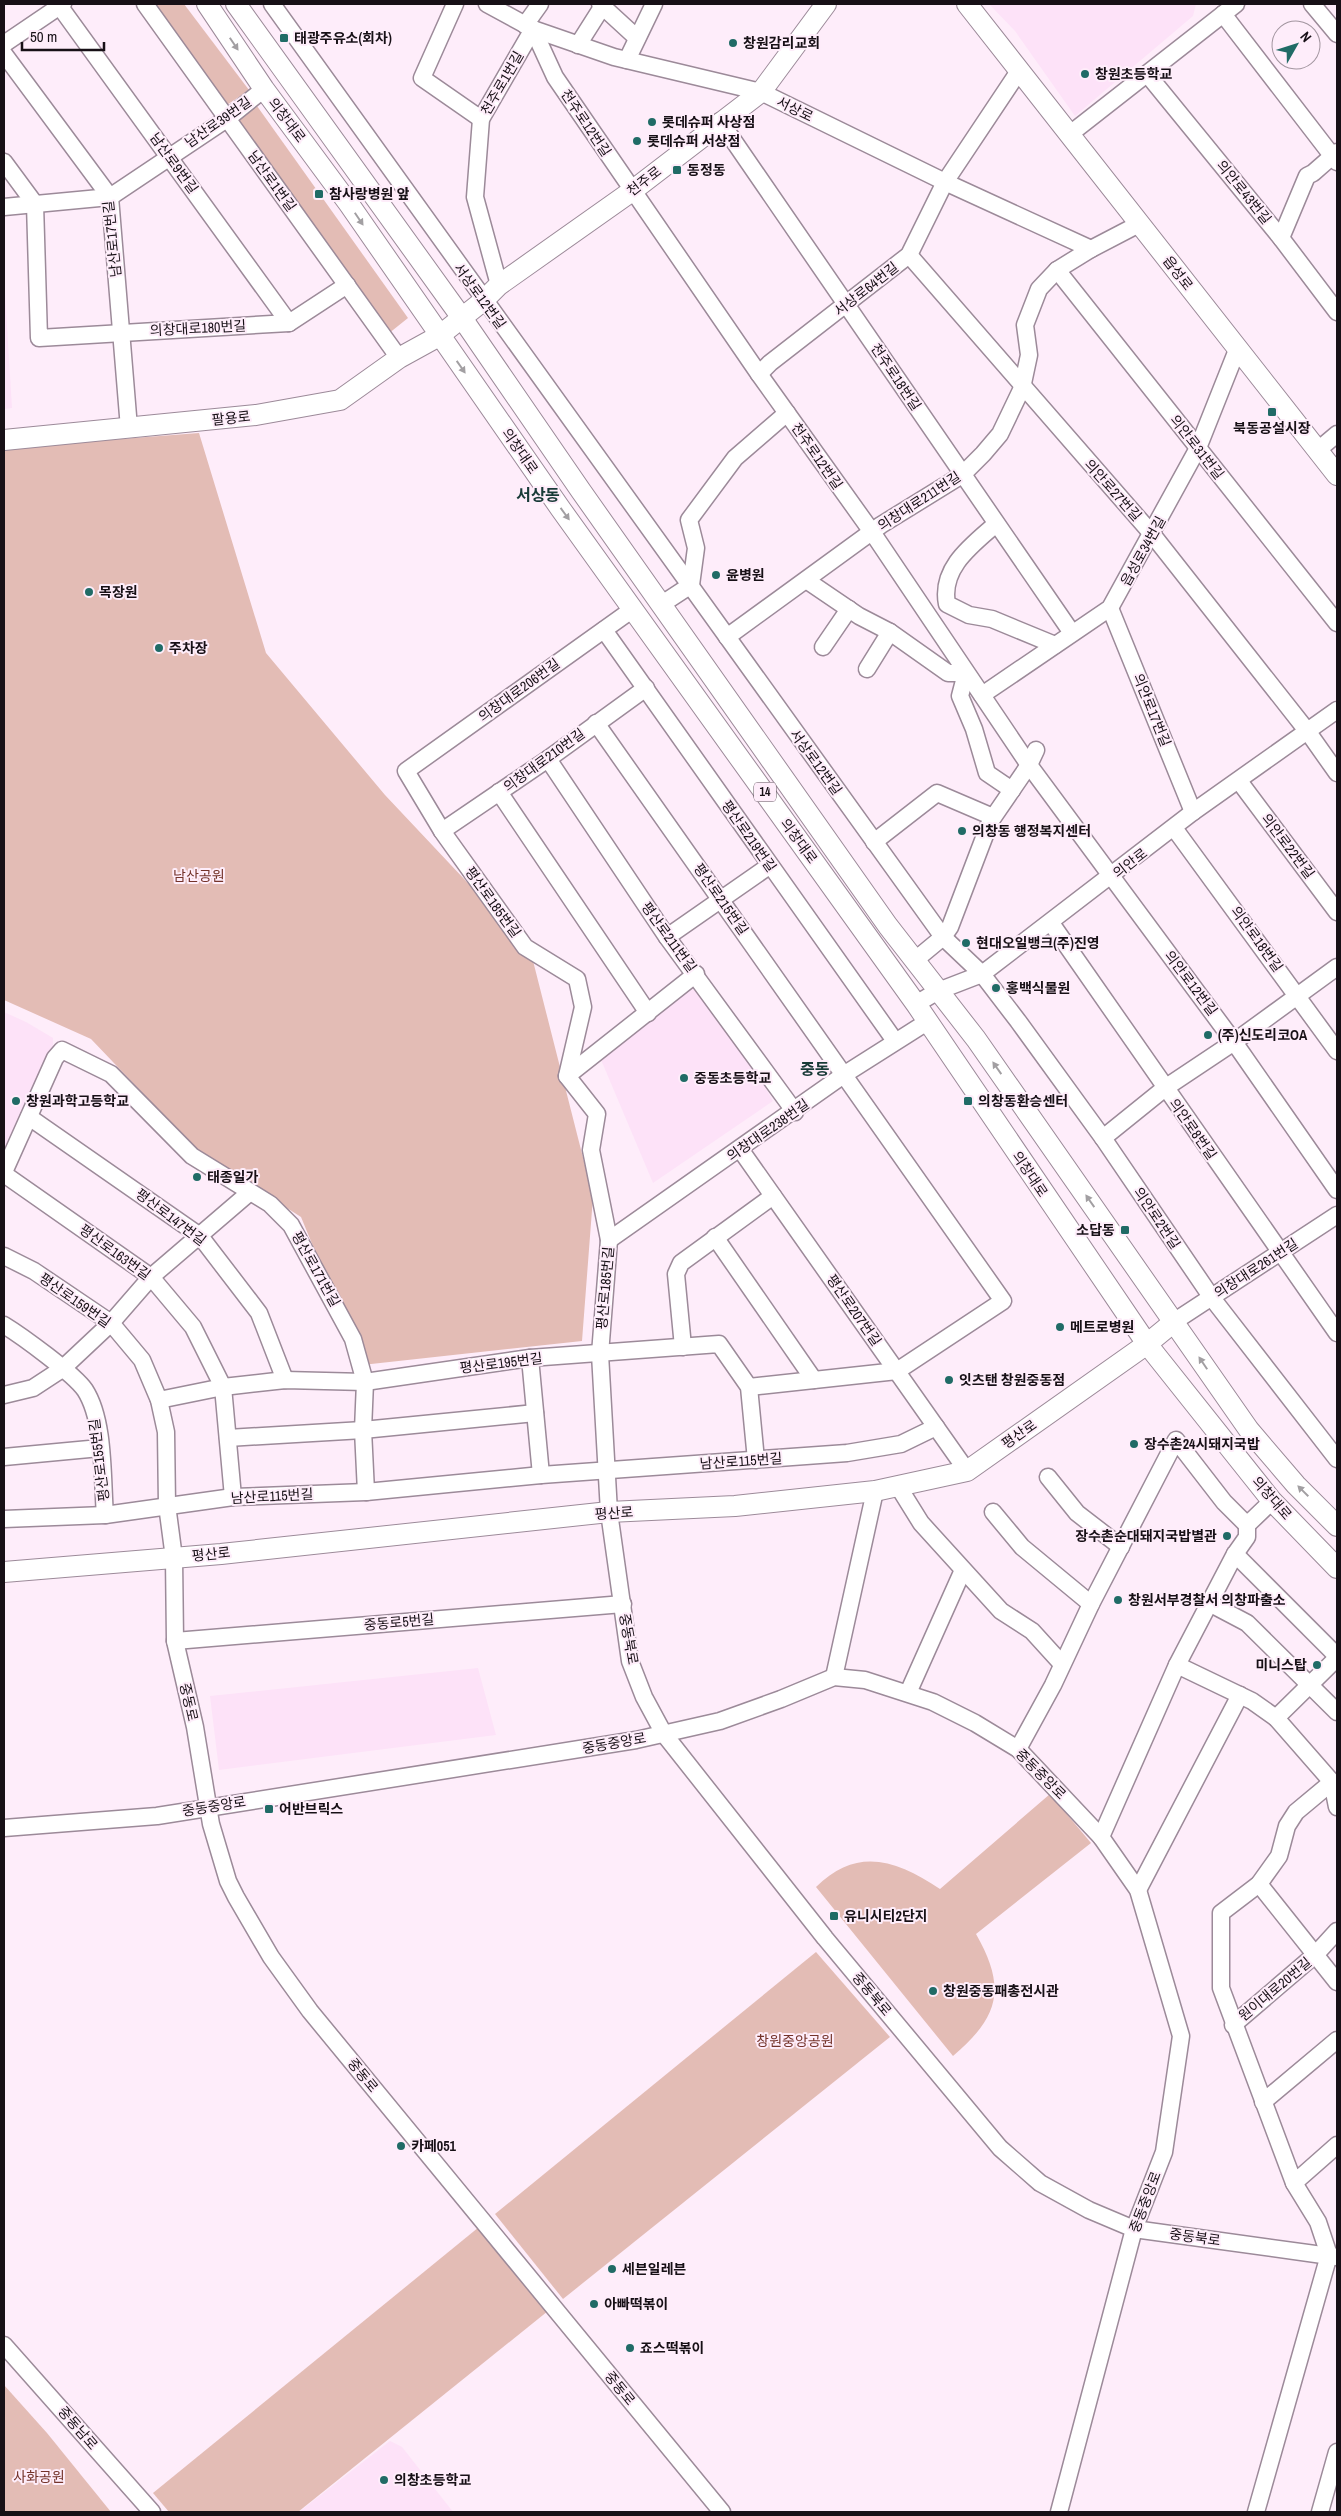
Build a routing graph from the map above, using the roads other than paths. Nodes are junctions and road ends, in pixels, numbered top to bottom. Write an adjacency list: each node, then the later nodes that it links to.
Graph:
1 (145, 4): 27 (street, 남산로1번길)
2 (207, 4): 25 (main road, 의창대로 / 14, one-way to 25)
3 (236, 4): 49 (main road, 의창대로 / 14)
4 (272, 4): 46 (street, 서상로12번길)
5 (455, 4): 28 (street)
6 (487, 4): 16 (street, 서상로)
7 (540, 4): 16 (street, 천주로1번길)
8 (602, 4): 18 (street); 20 (street)
9 (654, 4): 18 (street)
10 (826, 4): 26 (main road, 천주로)
11 (967, 4): 23 (main road, 읍성로)
12 (1236, 4): 15 (street)
13 (1312, 4): 17 (street)
14 (60, 5): 19 (street); 31 (street, 남산로9번길)
15 (1223, 14): 24 (street); 32 (street)
16 (529, 27): 20 (street, 서상로); 28 (street, 천주로1번길); 35 (street, 천주로12번길)
17 (1337, 34)
18 (637, 38): 22 (street)
19 (4, 44)
20 (578, 45): 22 (street, 서상로)
21 (4, 54): 36 (street, 남산로17번길)
22 (627, 60): 26 (street, 서상로)
23 (1019, 71): 30 (main road, 읍성로); 34 (street)
24 (1148, 75): 30 (street); 40 (street, 의안로43번길)
25 (264, 90): 27 (street, 남산로39번길); 52 (main road, 의창대로 / 14, one-way to 52)
26 (760, 92): 29 (main road, 천주로); 34 (street, 서상로)
27 (228, 118): 31 (street, 남산로39번길); 44 (street, 남산로1번길)
28 (480, 119): 45 (street, 천주로1번길)
29 (720, 121): 35 (main road, 천주로); 47 (street, 천주로18번길)
30 (1070, 134): 39 (main road, 읍성로)
31 (169, 156): 36 (street, 남산로39번길); 50 (street, 남산로9번길)
32 (1336, 157): 40 (street)
33 (4, 162): 37 (street)
34 (945, 182): 41 (street, 서상로); 42 (street, 서상로64번길)
35 (632, 191): 45 (main road, 천주로); 55 (street, 천주로12번길)
36 (110, 197): 37 (street, 남산로39번길); 51 (street, 남산로17번길)
37 (35, 204): 38 (street, 남산로39번길); 51 (street, 의창대로180번길)
38 (4, 207)
39 (1140, 224): 41 (street, 의창대로211번길); 53 (main road, 읍성로)
40 (1281, 238): 48 (street, 의안로43번길)
41 (1091, 249): 43 (street, 의창대로211번길)
42 (910, 255): 47 (street, 서상로64번길); 56 (street, 의안로27번길)
43 (1057, 270): 56 (street, 의창대로211번길); 61 (street, 의안로31번길)
44 (347, 285): 50 (street, 의창대로180번길); 54 (street, 남산로1번길)
45 (499, 285): 46 (main road, 천주로)
46 (483, 301): 49 (main road, 천주로); 69 (street, 서상로12번길)
47 (847, 304): 55 (street, 서상로64번길); 63 (street, 천주로18번길)
48 (1337, 312)
49 (462, 318): 52 (main road, 천주로); 70 (main road, 의창대로 / 14)
50 (289, 323): 51 (street, 의창대로180번길)
51 (120, 333): 58 (street, 남산로17번길)
52 (439, 336): 54 (main road, 팔용로); 72 (main road, 의창대로 / 14, one-way to 72)
53 (1237, 350): 61 (street, 읍성로34번길); 62 (main road, 읍성로)
54 (399, 358): 58 (main road, 팔용로)
55 (759, 374): 57 (street, 천주로12번길)
56 (1022, 388): 63 (street, 의창대로211번길); 67 (street, 의안로27번길)
57 (787, 413): 66 (street, 천주로12번길); 69 (street)
58 (129, 428): 60 (main road, 팔용로)
59 (1337, 434): 62 (street)
60 (4, 440)
61 (1198, 448): 67 (street, 읍성로34번길); 74 (street, 의안로31번길)
62 (1318, 450): 64 (main road, 읍성로)
63 (962, 475): 65 (street, 천주로18번길); 66 (street, 의창대로211번길)
64 (1337, 475)
65 (996, 524): 77 (street, 천주로18번길); 79 (street)
66 (872, 532): 68 (street, 의창대로211번길); 82 (street, 천주로12번길)
67 (1152, 534): 71 (street, 읍성로34번길); 87 (street, 의안로27번길)
68 (806, 580): 73 (street); 78 (street, 의창대로211번길)
69 (691, 585): 70 (street); 78 (street, 서상로12번길)
70 (662, 604): 108 (main road, 의창대로 / 14)
71 (1110, 608): 77 (street, 읍성로34번길); 96 (street, 의안로17번길)
72 (633, 609): 75 (street, 의창대로206번길); 114 (main road, 의창대로 / 14)
73 (849, 609): 76 (street); 80 (street)
74 (1337, 623)
75 (604, 630): 83 (street, 평산로219번길); 91 (street, 의창대로206번길)
76 (890, 632): 81 (street); 82 (street)
77 (1072, 633): 79 (street, 읍성로34번길)
78 (727, 637): 100 (street, 서상로12번길)
79 (1055, 645): 84 (street, 읍성로34번길)
80 (823, 646)
81 (867, 669)
82 (966, 673): 84 (street, 천주로12번길); 94 (street)
83 (646, 688): 86 (street, 의창대로210번길); 101 (street, 평산로219번길)
84 (982, 695): 90 (street, 천주로12번길)
85 (1337, 710): 87 (street, 의안로)
86 (596, 723): 89 (street, 의창대로210번길); 103 (street, 평산로215번길)
87 (1308, 732): 92 (street, 의안로27번길); 93 (street, 의안로)
88 (1036, 750): 90 (street)
89 (548, 759): 95 (street, 의창대로210번길); 106 (street, 평산로211번길)
90 (1030, 765): 94 (street); 102 (street, 천주로12번길)
91 (406, 771): 99 (street, 평산로185번길)
92 (1337, 773)
93 (1239, 781): 96 (street, 의안로); 104 (street, 의안로22번길)
94 (1012, 790): 97 (street)
95 (500, 792): 99 (street, 의창대로210번길); 115 (street)
96 (1193, 812): 98 (street, 의안로)
97 (993, 817): 100 (street); 107 (street)
98 (1174, 828): 102 (street, 의안로); 113 (street, 의안로18번길)
99 (442, 831): 121 (street, 평산로185번길)
100 (874, 842): 107 (street, 서상로12번길)
101 (770, 866): 103 (street); 117 (street, 평산로219번길)
102 (1112, 877): 105 (street, 의안로); 118 (street, 의안로12번길)
103 (720, 898): 106 (street); 120 (street, 평산로215번길)
104 (1337, 912)
105 (1050, 923): 111 (street, 의안로); 122 (street, 의안로8번길)
106 (667, 937): 110 (street, 평산로211번길)
107 (942, 937): 108 (street); 111 (street, 서상로12번길)
108 (914, 961): 112 (main road, 의창대로 / 14)
109 (1337, 967): 113 (street)
110 (696, 974): 115 (street); 123 (street, 평산로211번길)
111 (982, 974): 112 (street, 의안로); 125 (street, 의안로2번길)
112 (938, 991): 114 (street, 의안로); 139 (main road, 의창대로 / 14, one-way to 112)
113 (1298, 995): 118 (street); 119 (street, 의안로18번길)
114 (916, 1004): 116 (main road, 의창대로 / 14)
115 (648, 1013): 121 (street)
116 (927, 1022): 117 (street, 의창대로238번길); 143 (main road, 의창대로 / 14)
117 (895, 1041): 120 (street, 의창대로238번길)
118 (1234, 1042): 122 (street); 128 (street, 의안로12번길)
119 (1337, 1051)
120 (845, 1074): 123 (street, 의창대로238번길); 148 (street, 평산로215번길)
121 (567, 1076): 134 (street, 평산로185번길)
122 (1165, 1088): 125 (street); 135 (street, 의안로8번길)
123 (795, 1112): 126 (street, 의창대로238번길)
124 (29, 1117): 127 (street); 129 (street, 평산로171번길); 132 (street, 평산로147번길)
125 (1103, 1138): 138 (street, 의안로2번길)
126 (740, 1149): 130 (street, 평산로207번길); 134 (street, 의창대로238번길)
127 (4, 1173): 137 (street, 평산로163번길)
128 (1337, 1190)
129 (249, 1193): 132 (street); 151 (street, 평산로171번길)
130 (773, 1196): 133 (street); 148 (street, 평산로207번길)
131 (1337, 1215): 135 (street, 의창대로261번길)
132 (200, 1236): 137 (street); 149 (street, 평산로147번길)
133 (716, 1236): 144 (street); 150 (street)
134 (609, 1240): 145 (street, 평산로185번길)
135 (1280, 1253): 138 (street, 의창대로261번길); 142 (street, 의안로8번길)
136 (4, 1256): 140 (street, 평산로159번길)
137 (152, 1277): 140 (street); 152 (street, 평산로163번길)
138 (1212, 1298): 139 (street, 의창대로261번길); 162 (street, 의안로2번길)
139 (1175, 1322): 143 (main road, 평산로); 179 (main road, 의창대로 / 14, one-way to 139)
140 (110, 1323): 147 (street); 155 (street, 평산로159번길)
141 (4, 1325): 147 (street, 평산로155번길)
142 (1337, 1333)
143 (1147, 1344): 165 (main road, 평산로); 172 (main road, 의창대로 / 14)
144 (683, 1347): 145 (street, 평산로195번길); 153 (street, 평산로195번길)
145 (600, 1354): 146 (street, 평산로195번길); 164 (street, 평산로185번길)
146 (530, 1358): 151 (street, 평산로195번길); 156 (street)
147 (62, 1369): 154 (street); 160 (street, 평산로155번길)
148 (897, 1371): 150 (street); 157 (street, 평산로207번길)
149 (285, 1380): 151 (street, 평산로195번길); 152 (street, 평산로195번길)
150 (814, 1380): 153 (street)
151 (365, 1382): 158 (street, 평산로171번길)
152 (223, 1387): 155 (street, 평산로195번길); 159 (street, 평산로163번길)
153 (749, 1387): 163 (street)
154 (4, 1395)
155 (159, 1400): 173 (street, 평산로159번길)
156 (535, 1413): 158 (street); 166 (street)
157 (936, 1427): 163 (street, 남산로115번길); 165 (street, 평산로207번길)
158 (363, 1430): 159 (street); 170 (street, 평산로171번길)
159 (228, 1438): 171 (street, 평산로163번길)
160 (100, 1448): 161 (street); 176 (street, 평산로155번길)
161 (4, 1457)
162 (1337, 1459)
163 (756, 1460): 164 (street, 남산로115번길)
164 (606, 1470): 166 (street, 남산로115번길); 174 (street, 평산로185번길)
165 (967, 1471): 168 (main road, 평산로)
166 (541, 1475): 170 (street, 남산로115번길)
167 (1048, 1477): 180 (street)
168 (898, 1486): 169 (main road, 평산로); 184 (street)
169 (875, 1491): 174 (main road, 평산로); 193 (street)
170 (366, 1492): 171 (street, 남산로115번길)
171 (234, 1497): 173 (street, 남산로115번길)
172 (1272, 1501): 178 (street); 183 (main road, 의창대로 / 14)
173 (167, 1505): 176 (street, 남산로115번길); 182 (street, 평산로159번길)
174 (609, 1512): 182 (main road, 평산로); 187 (street, 중동북로)
175 (993, 1512): 188 (street)
176 (105, 1515): 177 (street, 남산로115번길)
177 (4, 1519)
178 (1247, 1525): 180 (street); 181 (street)
179 (1337, 1526)
180 (1121, 1547): 188 (street)
181 (1235, 1554): 186 (street); 190 (street)
182 (174, 1558): 185 (main road, 평산로); 189 (street, 중동로)
183 (1337, 1568)
184 (963, 1570): 191 (street); 195 (street)
185 (4, 1572)
186 (1209, 1603): 192 (street); 194 (street)
187 (623, 1604): 189 (street, 중동로5번길); 199 (street, 중동북로)
188 (1091, 1604): 191 (street)
189 (175, 1641): 202 (street, 중동로)
190 (1337, 1657): 194 (street)
191 (1062, 1664): 200 (street)
192 (1177, 1664): 196 (street); 205 (street)
193 (834, 1677): 195 (street, 중동중앙로); 199 (street, 중동중앙로)
194 (1310, 1684): 197 (street); 198 (street)
195 (908, 1693): 200 (street, 중동중앙로)
196 (1240, 1695): 198 (street); 207 (street)
197 (1337, 1712)
198 (1276, 1718): 201 (street)
199 (664, 1734): 202 (street, 중동중앙로); 216 (street, 중동북로)
200 (1018, 1750): 205 (street, 중동중앙로)
201 (1332, 1782): 203 (street); 206 (street, 원이대로20번길)
202 (207, 1807): 204 (street, 중동중앙로); 223 (street, 중동로)
203 (1337, 1807)
204 (4, 1828)
205 (1101, 1837): 207 (street, 중동중앙로)
206 (1259, 1884): 209 (street, 원이대로20번길); 211 (street, 원이대로20번길)
207 (1138, 1890): 216 (street, 중동중앙로)
208 (1337, 1931): 209 (street)
209 (1316, 1954): 210 (street, 원이대로20번길); 211 (street, 원이대로20번길)
210 (1337, 1982)
211 (1233, 2025): 213 (street, 원이대로20번길)
212 (1337, 2040): 213 (street)
213 (1263, 2102): 215 (street, 원이대로20번길)
214 (1337, 2145): 215 (street)
215 (1294, 2183): 217 (street, 원이대로20번길)
216 (1134, 2229): 217 (street, 중동북로); 224 (street, 중동중앙로)
217 (1333, 2256): 225 (street)
218 (4, 2345): 222 (street, 중동남로)
219 (4, 2361): 221 (street, 중동남로)
220 (1337, 2452): 226 (street)
221 (138, 2512)
222 (152, 2512)
223 (722, 2512)
224 (1059, 2512)
225 (1256, 2512)
226 (1320, 2512)

